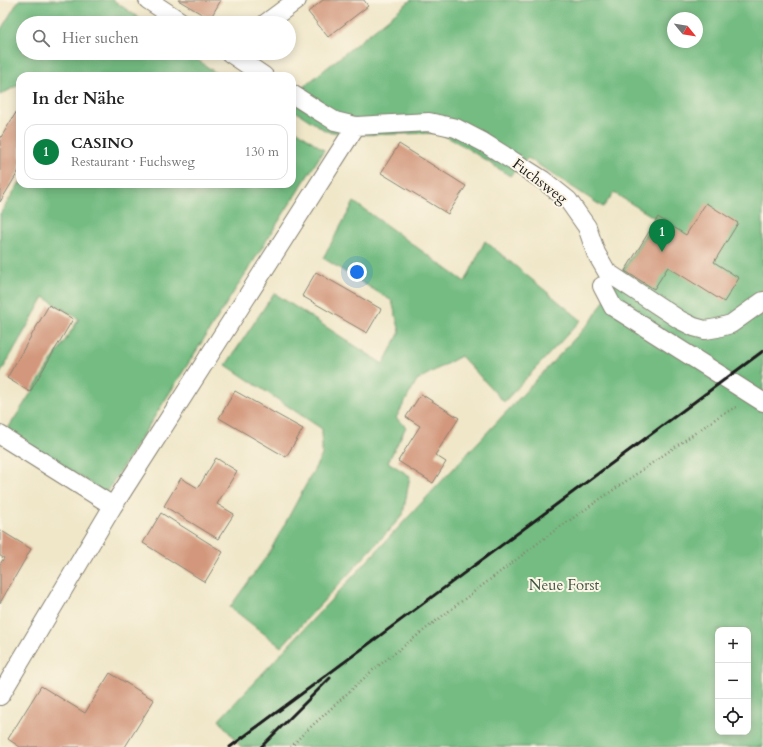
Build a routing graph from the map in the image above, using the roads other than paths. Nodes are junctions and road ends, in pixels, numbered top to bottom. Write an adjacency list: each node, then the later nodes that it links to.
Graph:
1 (148, 0): 3 (street)
2 (297, 0): 4 (street)
3 (172, 16)
4 (275, 16)
5 (240, 60): 6 (street)
6 (258, 72)
7 (296, 97): 8 (street, Fuchsweg)
8 (356, 126): 10 (street, Fuchsweg); 13 (street)
9 (602, 286): 11 (street)
10 (763, 301)
11 (759, 399)
12 (0, 435): 13 (street)
13 (113, 506): 14 (street)
14 (0, 696)

